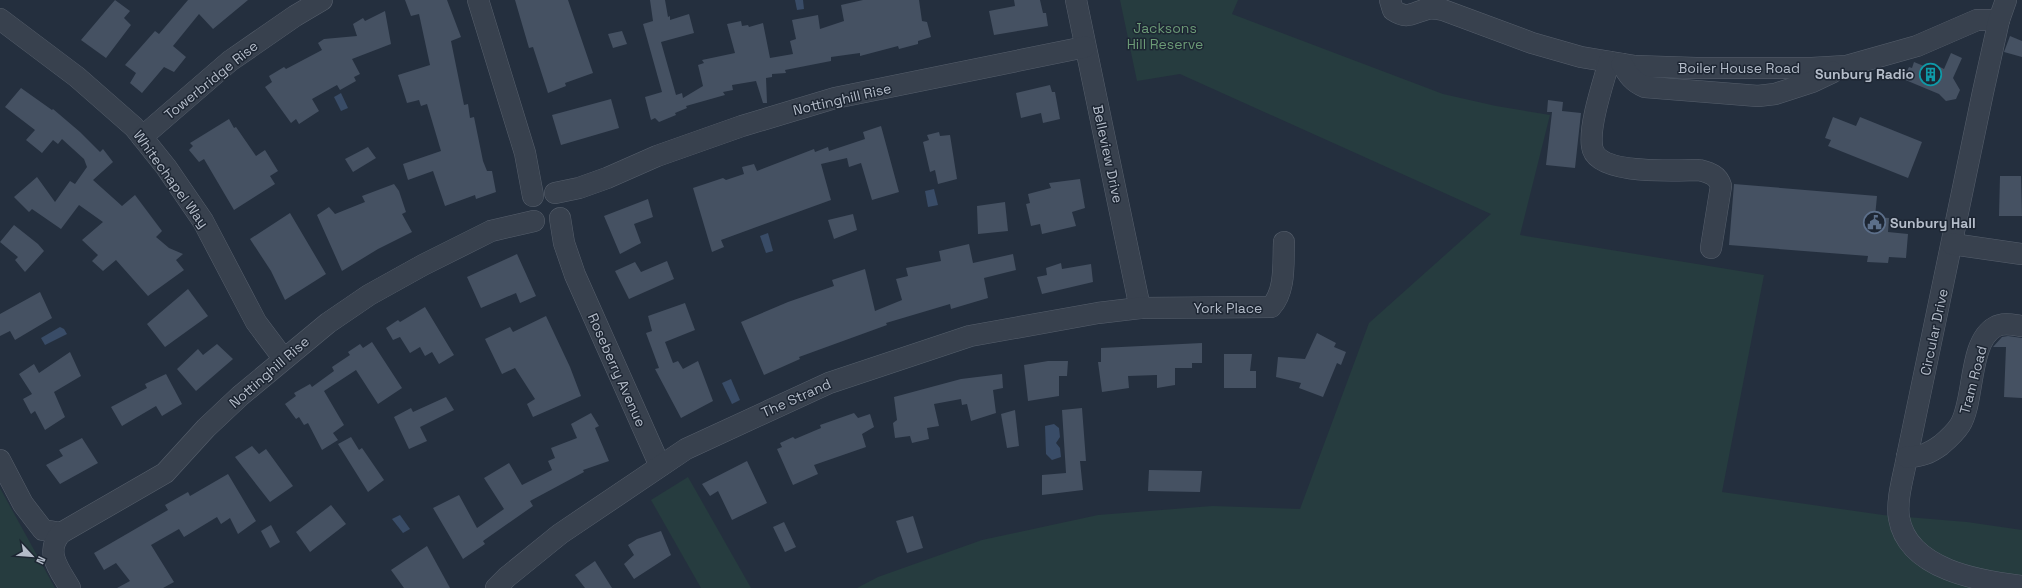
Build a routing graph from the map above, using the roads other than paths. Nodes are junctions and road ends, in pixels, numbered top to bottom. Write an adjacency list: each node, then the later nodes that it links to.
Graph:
1 (322, 0): 12 (street, Towerbridge Rise)
2 (478, 0): 13 (street, Roseberry Avenue)
3 (1076, 0): 9 (street, Belleview Drive)
4 (1390, 0): 6 (street)
5 (2006, 0): 8 (street, Circular Drive)
6 (1426, 4): 10 (street, Boiler House Road)
7 (0, 19): 12 (street, Whitechapel Way)
8 (1998, 20): 11 (street, Boiler House Road); 15 (street, Circular Drive)
9 (1085, 47): 13 (street, Nottinghill Rise); 18 (street, Belleview Drive)
10 (1616, 63): 11 (street, Boiler House Road); 11 (street); 16 (street)
11 (1846, 66)
12 (142, 137): 20 (street, Whitechapel Way)
13 (545, 207): 20 (street, Nottinghill Rise); 23 (street, Roseberry Avenue)
14 (1284, 242): 18 (street, York Place)
15 (1952, 244): 17 (street); 21 (street, Circular Drive)
16 (1711, 248)
17 (2022, 254)
18 (1140, 308): 23 (street, The Strand)
19 (2022, 326): 21 (street, Tram Road)
20 (283, 358): 24 (street, Nottinghill Rise)
21 (1907, 457): 25 (street, Circular Drive)
22 (0, 460): 24 (street)
23 (660, 466): 27 (street, The Strand)
24 (60, 532): 26 (street)
25 (2022, 586)
26 (70, 588)
27 (496, 588)

